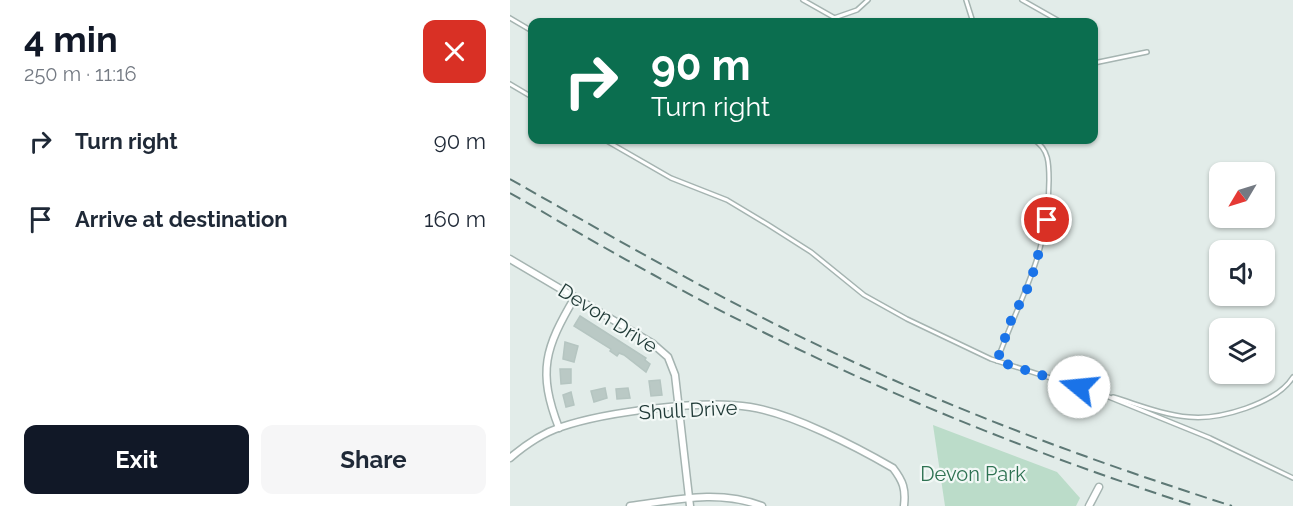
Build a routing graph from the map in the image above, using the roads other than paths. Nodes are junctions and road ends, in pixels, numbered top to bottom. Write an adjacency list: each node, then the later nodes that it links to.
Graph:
1 (803, 0): 6 (lane)
2 (868, 0): 6 (lane)
3 (966, 0): 7 (lane)
4 (1022, 0): 8 (lane)
5 (510, 18): 9 (lane)
6 (834, 18)
7 (972, 18)
8 (1054, 18)
9 (528, 29)
10 (1147, 52): 11 (lane)
11 (1098, 62)
12 (510, 84): 13 (lane)
13 (528, 95)
14 (612, 144): 18 (lane)
15 (1039, 144): 18 (lane)
16 (510, 259): 17 (street, Devon Drive)
17 (575, 297): 21 (street, Devon Drive); 22 (street)
18 (997, 361): 20 (lane)
19 (1293, 377): 20 (lane)
20 (1079, 387): 24 (lane)
21 (678, 406): 22 (street, Shull Drive); 26 (street, Devon Drive); 29 (street, Shull Drive)
22 (558, 428): 23 (street, Shull Drive)
23 (510, 458)
24 (1293, 478)
25 (1099, 487): 30 (street)
26 (690, 502): 27 (street); 28 (street)
27 (630, 506)
28 (762, 506)
29 (904, 506)
30 (1089, 506)

